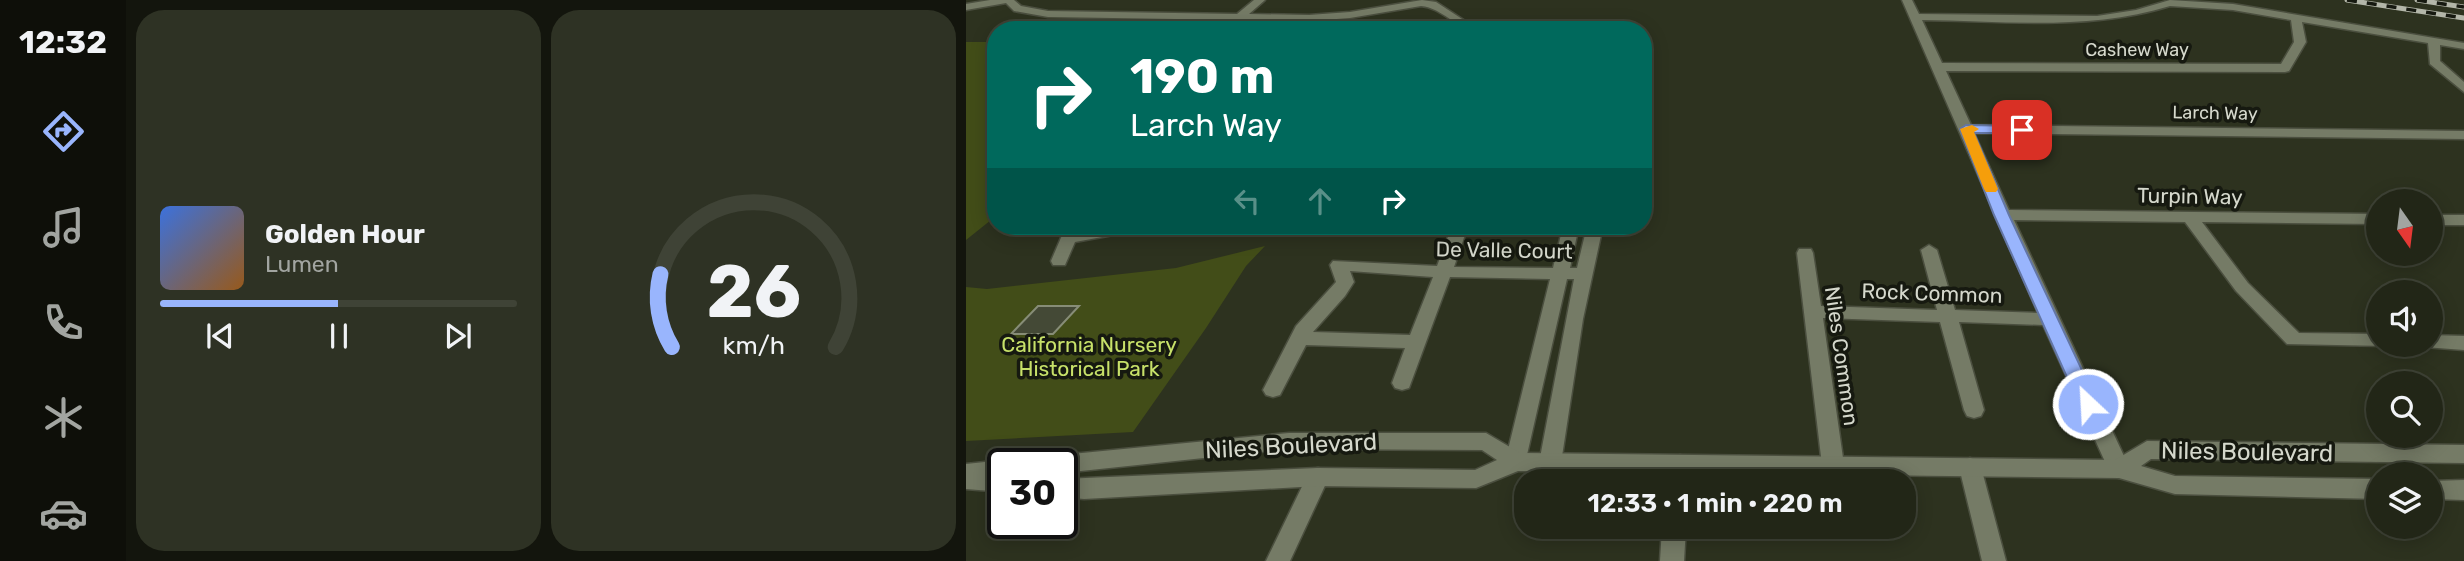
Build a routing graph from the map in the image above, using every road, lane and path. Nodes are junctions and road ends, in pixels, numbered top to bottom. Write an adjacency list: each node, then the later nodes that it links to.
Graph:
1 (1008, 0): 7 (street); 8 (street)
2 (1129, 0): 8 (street)
3 (1260, 0): 9 (street)
4 (1907, 0): 10 (street)
5 (1421, 1): 9 (street); 12 (street); 13 (street)
6 (2164, 1): 10 (street); 11 (street)
7 (966, 7)
8 (1107, 14): 9 (street)
9 (1240, 17)
10 (1915, 17): 16 (street)
11 (2296, 19): 14 (street); 16 (street, Cashew Way)
12 (1440, 21)
13 (1459, 21)
14 (2434, 41): 15 (street); 17 (street)
15 (2464, 46)
16 (1937, 67): 18 (street)
17 (2464, 88)
18 (1966, 129): 19 (street, Larch Way); 20 (street)
19 (2464, 135)
20 (2001, 215): 21 (street, Turpin Way); 37 (street)
21 (2190, 217): 22 (street, Turpin Way); 39 (street)
22 (2366, 219)
23 (2443, 220): 24 (street)
24 (2464, 220)
25 (1069, 235): 31 (street)
26 (1456, 235): 32 (street)
27 (1570, 235): 33 (street)
28 (1593, 235): 34 (street)
29 (1928, 250): 36 (street)
30 (1805, 253): 35 (street, Niles Common)
31 (1059, 261)
32 (1445, 272): 33 (street, De Valle Court); 38 (street, De Valle Court); 40 (street)
33 (1560, 273): 34 (street, De Valle Court); 48 (street)
34 (1584, 274): 49 (street)
35 (1813, 312): 36 (street, Rock Common); 50 (street, Niles Common)
36 (1947, 316): 37 (street, Rock Common); 45 (street)
37 (2049, 319): 54 (street)
38 (1301, 338): 40 (street); 44 (street)
39 (2366, 341)
40 (1417, 342): 43 (street)
41 (2443, 342): 42 (street)
42 (2464, 343)
43 (1402, 383)
44 (1273, 390)
45 (1974, 410)
46 (2464, 454): 54 (street, Niles Boulevard)
47 (1078, 462): 48 (street, Niles Boulevard)
48 (1516, 462): 49 (street, Niles Boulevard); 57 (street, Niles Boulevard)
49 (1550, 463): 52 (street, Niles Boulevard)
50 (1833, 465): 51 (street, Niles Boulevard); 53 (street, Niles Boulevard)
51 (1970, 467): 54 (street, Niles Boulevard); 67 (street)
52 (1627, 469)
53 (1756, 469)
54 (2119, 469): 61 (street, Niles Boulevard)
55 (987, 471): 56 (street)
56 (966, 473)
57 (1318, 477): 60 (street, Niles Boulevard); 65 (street)
58 (966, 481): 59 (street)
59 (987, 482)
60 (1078, 489)
61 (2366, 489)
62 (2443, 490): 63 (street)
63 (2464, 490)
64 (1673, 539): 66 (street)
65 (1278, 561)
66 (1672, 561)
67 (1994, 561)

